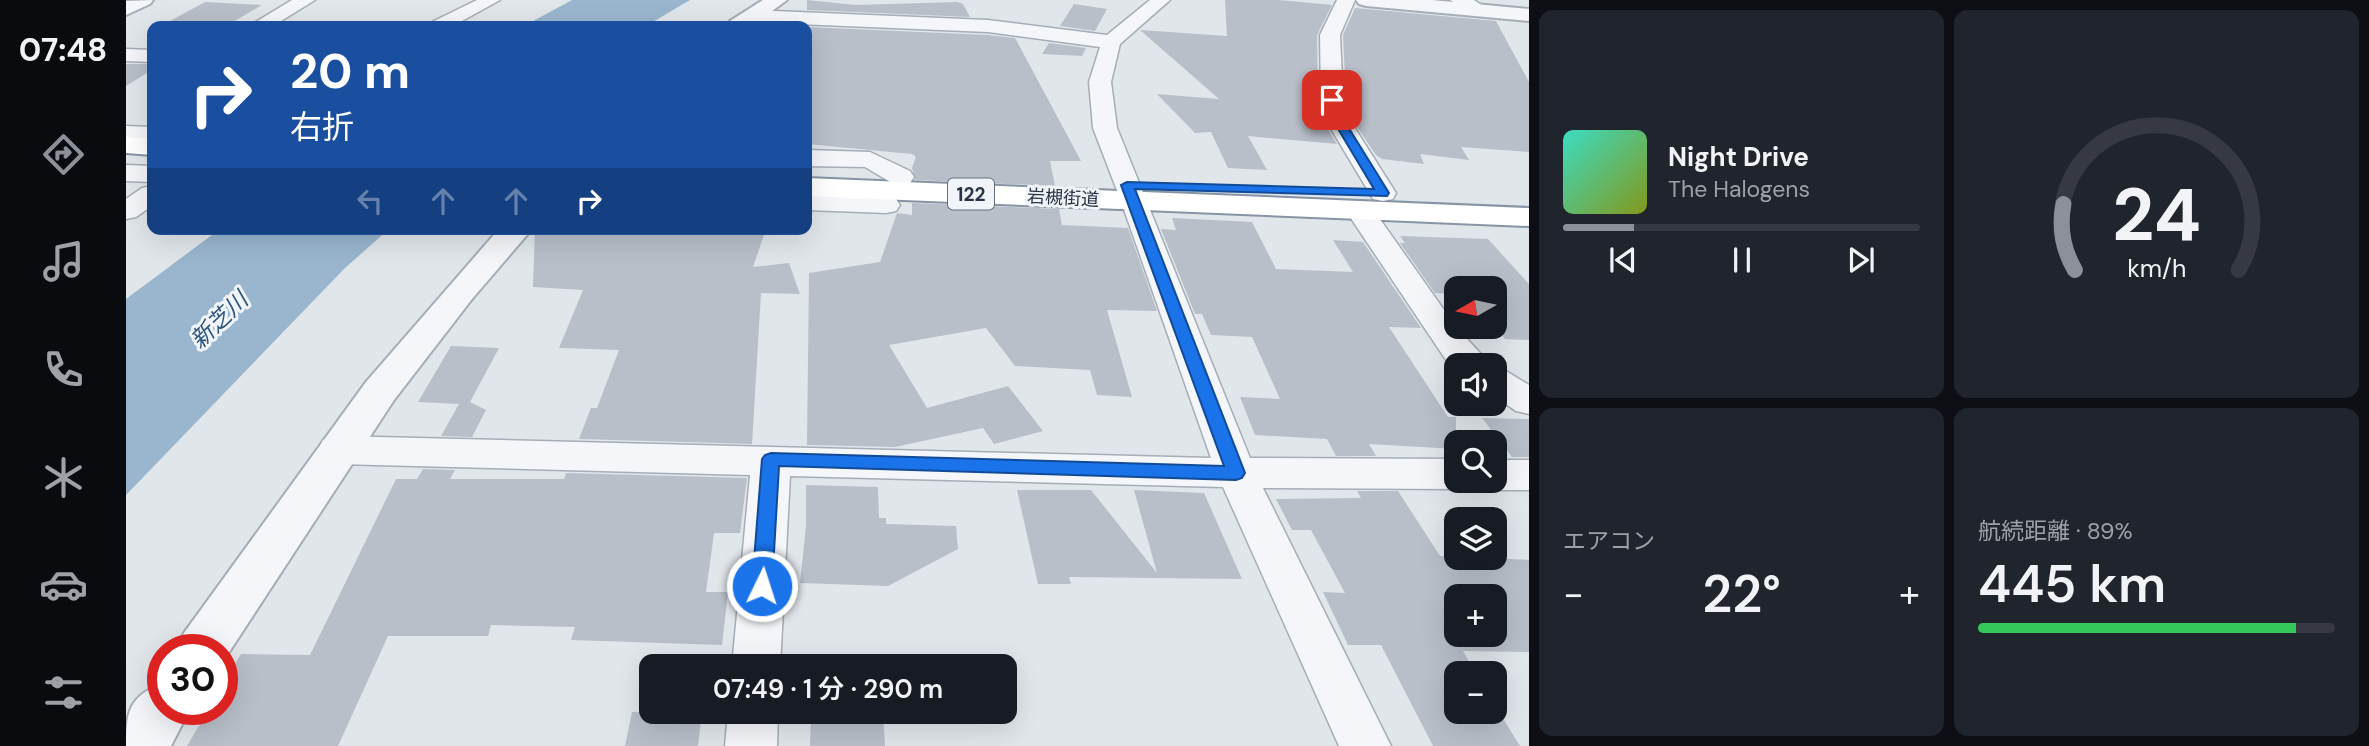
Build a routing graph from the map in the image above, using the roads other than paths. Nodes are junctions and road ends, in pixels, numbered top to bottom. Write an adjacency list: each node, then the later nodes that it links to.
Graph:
1 (144, 0): 9 (street)
2 (306, 0): 12 (street)
3 (491, 0): 13 (street)
4 (777, 0): 14 (street)
5 (1161, 0): 16 (street)
6 (1346, 0): 35 (street)
7 (1366, 0): 10 (street)
8 (1459, 0): 10 (street)
9 (126, 9)
10 (1480, 10): 11 (street)
11 (1529, 15)
12 (267, 21)
13 (449, 21)
14 (745, 21)
15 (812, 22): 16 (street)
16 (1111, 42): 31 (street)
17 (126, 55): 18 (street)
18 (147, 56)
19 (126, 133): 20 (street)
20 (147, 134)
21 (126, 145): 22 (highway)
22 (147, 147)
23 (812, 158): 29 (street)
24 (126, 159): 25 (highway)
25 (147, 160)
26 (126, 173): 28 (street)
27 (812, 173): 29 (highway, 岩槻街道 / 122)
28 (147, 174)
29 (901, 177): 31 (highway, 岩槻街道 / 122)
30 (812, 187): 31 (highway, 岩槻街道 / 122)
31 (1131, 193): 35 (highway, 岩槻街道 / 122); 45 (street)
32 (147, 197): 37 (street)
33 (1529, 197): 35 (highway, 岩槻街道 / 122)
34 (812, 202): 36 (street)
35 (1371, 202): 38 (highway, 岩槻街道 / 122); 40 (street)
36 (886, 205)
37 (126, 211)
38 (1529, 217)
39 (511, 235): 43 (street)
40 (1459, 353)
41 (1507, 388): 42 (street)
42 (1529, 402)
43 (337, 450): 44 (street); 49 (street)
44 (771, 459): 45 (street); 50 (street)
45 (1236, 473): 46 (street); 55 (street)
46 (1444, 474)
47 (1507, 475): 48 (street)
48 (1529, 475)
49 (212, 634)
50 (757, 654)
51 (752, 724): 54 (street)
52 (153, 725): 53 (street)
53 (139, 746)
54 (751, 746)
55 (1365, 746)

